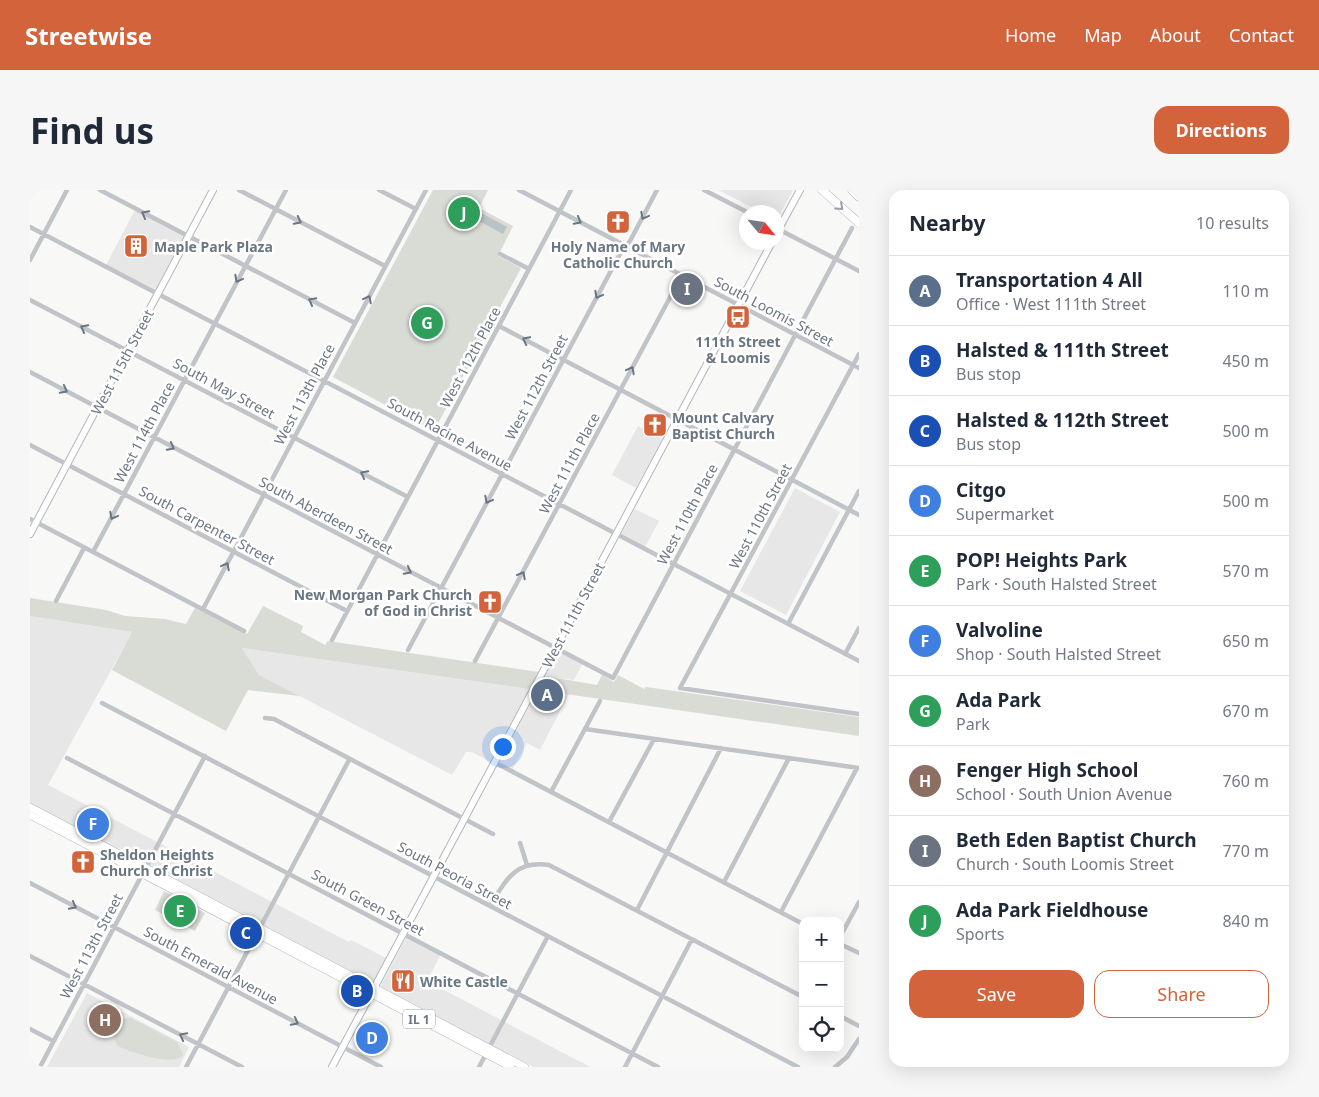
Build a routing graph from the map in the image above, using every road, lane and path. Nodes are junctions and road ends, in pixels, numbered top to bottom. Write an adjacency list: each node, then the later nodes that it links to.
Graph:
1 (67, 190): 25 (street)
2 (100, 190): 26 (street, one-way to 2)
3 (213, 190): 26 (main road, West 115th Street)
4 (239, 190): 17 (street)
5 (286, 190): 17 (street, West 114th Place)
6 (379, 190): 18 (street)
7 (426, 190): 18 (street, West 113th Place)
8 (519, 190): 19 (street, South Loomis Street)
9 (571, 190): 19 (street, West 112th Place)
10 (657, 190): 27 (street, West 112th Street, one-way to 27)
11 (704, 190): 16 (street)
12 (800, 190): 20 (main road)
13 (822, 190): 21 (highway, one-way to 21)
14 (852, 190): 15 (highway)
15 (859, 197)
16 (739, 208)
17 (276, 209): 32 (street, West 114th Place); 33 (street, one-way to 33)
18 (416, 209): 33 (street, West 113th Place)
19 (560, 211): 27 (street, South Loomis Street, one-way to 27); 34 (street, West 112th Place)
20 (784, 218)
21 (859, 223)
22 (30, 227): 25 (street, South Racine Avenue)
23 (852, 228): 30 (street, West 110th Place)
24 (784, 233): 30 (street)
25 (44, 234): 31 (street); 37 (street, South Racine Avenue)
26 (188, 236): 32 (street); 37 (main road, West 115th Street)
27 (626, 246): 36 (street, South Loomis Street); 46 (street, West 112th Street, one-way to 46)
28 (768, 250): 39 (main road, West 111th Street)
29 (500, 254): 34 (street)
30 (836, 259): 35 (street); 43 (street, West 110th Place)
31 (30, 260)
32 (245, 266): 40 (street, one-way to 32); 41 (street, West 114th Place, one-way to 41)
33 (386, 266): 40 (street, West 113th Place, one-way to 33)
34 (529, 269): 42 (street, West 112th Place)
35 (859, 271)
36 (682, 275): 39 (street, South Loomis Street); 52 (street, West 111th Place, one-way to 36)
37 (158, 294): 41 (street, South Racine Avenue); 44 (main road, West 115th Street)
38 (30, 300): 44 (street, South May Street, one-way to 38)
39 (739, 305): 43 (street, South Loomis Street); 54 (main road, West 111th Street)
40 (355, 323): 51 (street, West 113th Place)
41 (215, 324): 50 (street, West 114th Place); 51 (street, South Racine Avenue)
42 (499, 326): 46 (street, one-way to 42); 57 (street, West 112th Place)
43 (795, 335): 47 (street, South Loomis Street); 59 (street, West 110th Place)
44 (128, 351): 50 (street, South May Street); 53 (main road, West 115th Street)
45 (859, 354): 47 (street, West 110th Street)
46 (563, 360): 52 (street); 61 (street, West 112th Street)
47 (853, 365): 48 (street, South Loomis Street); 62 (street, West 110th Street)
48 (859, 368)
49 (30, 372): 53 (street, South Aberdeen Street, one-way to 53)
50 (185, 380): 55 (street, West 114th Place); 56 (street, South May Street)
51 (324, 381): 56 (street, West 113th Place); 57 (street, South Racine Avenue)
52 (620, 390): 54 (street); 67 (street, West 111th Place)
53 (97, 408): 55 (street, South Aberdeen Street); 60 (main road, West 115th Street)
54 (678, 419): 59 (street); 72 (main road, West 111th Street)
55 (154, 438): 64 (street, West 114th Place); 65 (street, South Aberdeen Street, one-way to 65)
56 (294, 438): 65 (street, West 113th Place); 66 (street, South May Street, one-way to 56)
57 (438, 440): 61 (street, South Racine Avenue); 66 (street, West 112th Place)
58 (30, 445): 60 (street, South Carpenter Street)
59 (734, 449): 62 (street); 77 (street, West 110th Place)
60 (67, 465): 64 (street, South Carpenter Street); 70 (main road, West 115th Street)
61 (502, 474): 67 (street, South Racine Avenue); 78 (street, West 112th Street, one-way to 78)
62 (792, 479): 68 (street); 79 (street, West 110th Street)
63 (859, 491): 68 (street)
64 (124, 495): 74 (street, West 114th Place, one-way to 74); 75 (street, South Carpenter Street)
65 (264, 495): 75 (street, West 113th Place); 76 (street, South Aberdeen Street)
66 (408, 497): 76 (street, West 112th Place)
67 (559, 504): 72 (street, South Racine Avenue); 83 (street, West 111th Place, one-way to 67)
68 (849, 509): 69 (street); 84 (street)
69 (859, 515)
70 (33, 521): 71 (main road, West 115th Street); 73 (street)
71 (30, 534)
72 (616, 534): 77 (street, South Racine Avenue); 88 (main road, West 111th Street)
73 (84, 548): 74 (street); 80 (street)
74 (93, 552): 81 (street)
75 (233, 552): 81 (street, West 113th Place, one-way to 75); 82 (street, South Carpenter Street)
76 (377, 554): 78 (street, South Aberdeen Street, one-way to 78); 82 (street, West 112th Place)
77 (673, 564): 79 (street, South Racine Avenue); 93 (street, West 110th Place)
78 (441, 588): 83 (street, South Aberdeen Street); 89 (street, West 112th Street)
79 (731, 594): 84 (street, South Racine Avenue); 96 (street, West 110th Street)
80 (56, 601)
81 (203, 610): 86 (street)
82 (347, 611): 87 (street, West 112th Place)
83 (498, 618): 88 (street, South Aberdeen Street); 91 (street, West 111th Place)
84 (788, 624): 90 (street, South Racine Avenue)
85 (859, 628): 90 (street)
86 (244, 631)
87 (332, 640)
88 (556, 648): 93 (street, South Aberdeen Street); 105 (main road, West 111th Street)
89 (408, 650)
90 (845, 654): 92 (street, South Racine Avenue)
91 (475, 661)
92 (859, 661)
93 (613, 678)
94 (600, 701): 98 (street)
95 (102, 702): 101 (street, South Peoria Street)
96 (859, 714)
97 (265, 718): 104 (street)
98 (586, 729): 99 (street); 107 (street)
99 (654, 739): 100 (street); 112 (street)
100 (721, 748): 103 (street); 115 (street)
101 (205, 756): 109 (street, West 113th Street); 110 (street, South Peoria Street)
102 (67, 758): 109 (street, South Green Street)
103 (789, 758): 106 (street); 120 (street)
104 (349, 760): 110 (street); 111 (street)
105 (494, 762): 107 (street); 111 (main road, West 111th Street)
106 (858, 768): 125 (street)
107 (551, 792): 112 (street)
108 (30, 810): 117 (main road, IL 1)
109 (174, 814): 117 (street, West 113th Street); 118 (street, South Green Street)
110 (319, 816): 118 (street); 119 (street, South Peoria Street)
111 (464, 819): 113 (street); 119 (main road, West 111th Street)
112 (609, 822): 115 (street)
113 (493, 834)
114 (520, 843): 116 (street)
115 (667, 853): 120 (street); 124 (street)
116 (527, 864): 123 (street); 124 (street)
117 (144, 871): 127 (street, West 113th Street); 129 (main road, IL 1)
118 (289, 874): 129 (street); 130 (street, South Green Street)
119 (434, 876): 123 (street, South Peoria Street); 130 (main road, West 111th Street)
120 (724, 882): 125 (street)
121 (30, 883): 127 (street, South Emerald Avenue, one-way to 127)
122 (859, 902): 128 (street)
123 (490, 906): 131 (street, South Peoria Street)
124 (637, 910): 132 (street)
125 (780, 912): 126 (street)
126 (799, 922)
127 (114, 927): 136 (street, West 113th Street); 137 (street, South Emerald Avenue)
128 (844, 930)
129 (258, 931): 137 (street); 138 (main road, IL 1)
130 (403, 934): 138 (main road, West 111th Street); 139 (street, South Green Street)
131 (548, 936): 139 (street); 141 (street, South Peoria Street)
132 (692, 939): 140 (street); 141 (street)
133 (844, 946): 134 (street)
134 (859, 954)
135 (30, 956): 136 (street)
136 (84, 984): 146 (street, West 113th Street); 147 (street, one-way to 136)
137 (228, 987): 147 (street); 148 (street, South Emerald Avenue, one-way to 148)
138 (373, 991): 148 (main road, West 111th Street); 149 (main road, IL 1)
139 (518, 993): 149 (street); 150 (street, South Green Street)
140 (799, 995)
141 (662, 996): 150 (street); 161 (street, South Peoria Street)
142 (844, 1018): 143 (street)
143 (859, 1026)
144 (30, 1029): 146 (street)
145 (859, 1039): 162 (street)
146 (53, 1041): 151 (street, West 113th Street)
147 (198, 1044): 152 (street); 153 (street)
148 (342, 1047): 154 (main road, West 111th Street); 155 (street, South Emerald Avenue)
149 (487, 1051): 156 (street); 157 (main road, IL 1); 158 (main road, IL 1)
150 (632, 1053): 159 (street); 160 (street, South Green Street)
151 (40, 1067)
152 (186, 1067)
153 (242, 1067)
154 (332, 1067)
155 (381, 1067)
156 (479, 1067)
157 (511, 1067)
158 (525, 1067)
159 (625, 1067)
160 (658, 1067)
161 (798, 1067)
162 (835, 1067)

